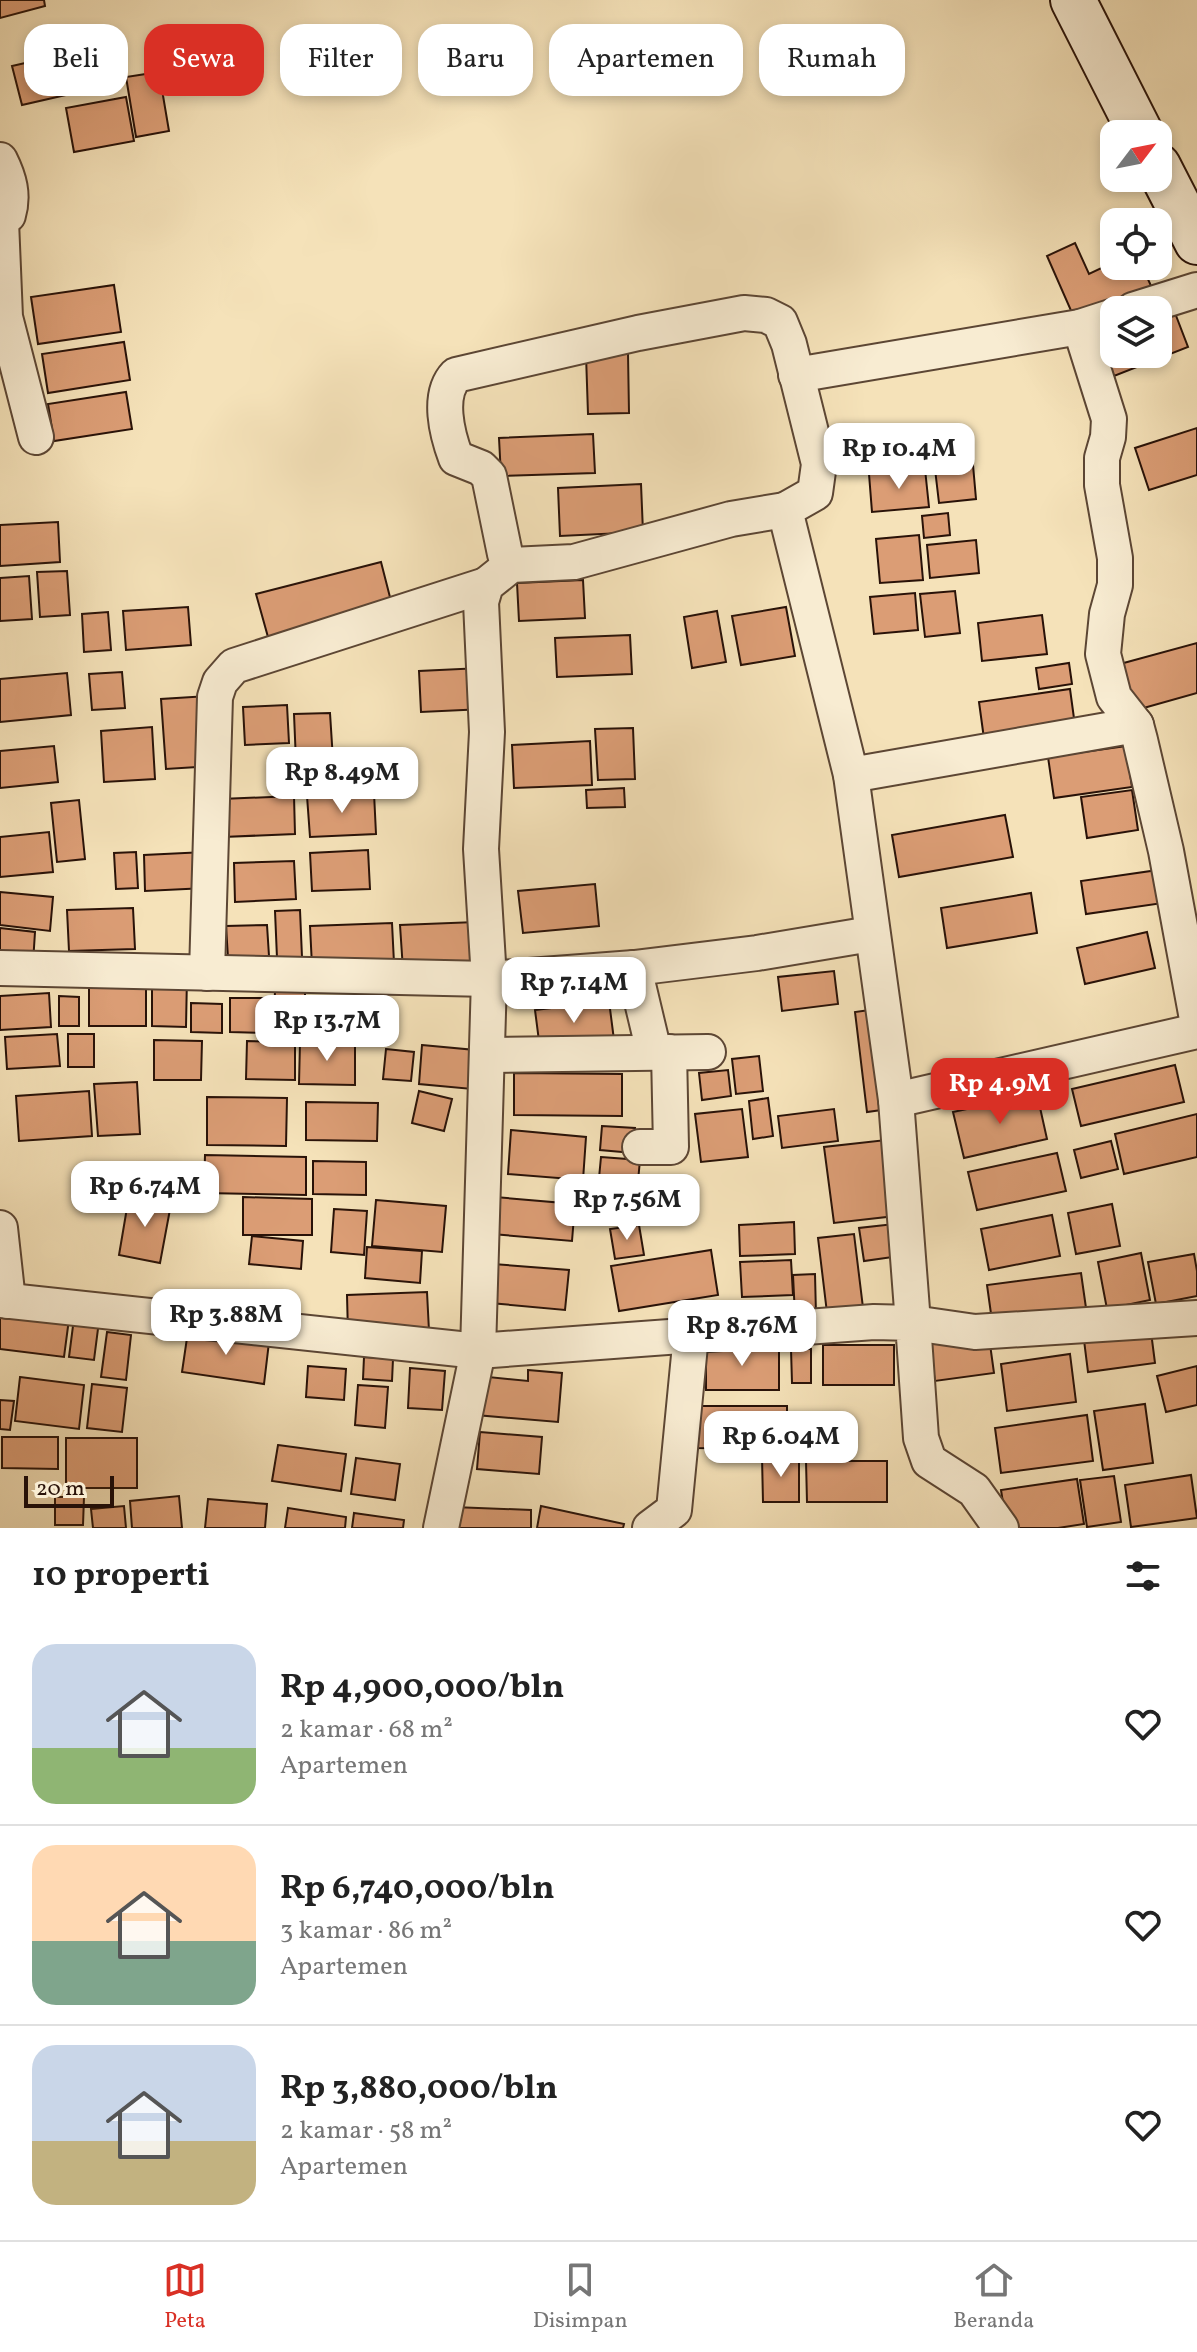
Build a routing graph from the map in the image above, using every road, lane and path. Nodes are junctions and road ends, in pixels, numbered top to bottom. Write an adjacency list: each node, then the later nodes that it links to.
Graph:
1 (1073, 0): 2 (main road)
2 (1134, 120)
3 (0, 160): 5 (street)
4 (1171, 192): 6 (main road)
5 (0, 221): 9 (street)
6 (1197, 242)
7 (1197, 290): 8 (street)
8 (1172, 298)
9 (2, 318): 13 (street)
10 (1100, 321): 11 (street)
11 (1080, 327): 12 (street); 16 (street)
12 (796, 375): 14 (street); 15 (street)
13 (36, 437)
14 (785, 510): 15 (street); 17 (street)
15 (499, 575): 21 (street); 22 (street)
16 (1136, 725): 17 (street); 23 (street)
17 (851, 775): 18 (street)
18 (871, 934): 20 (street); 28 (street)
19 (0, 968): 21 (street)
20 (634, 968): 22 (street); 25 (street)
21 (207, 973): 22 (street)
22 (489, 979): 27 (street)
23 (1197, 1019)
24 (1197, 1031): 28 (street)
25 (662, 1052): 26 (street); 27 (street); 29 (street)
26 (708, 1052)
27 (488, 1055): 35 (street)
28 (896, 1100): 33 (street)
29 (640, 1147)
30 (0, 1228): 31 (street)
31 (4, 1300): 35 (street)
32 (1197, 1318): 33 (street)
33 (913, 1323): 34 (street); 38 (street)
34 (691, 1335): 35 (street); 37 (street)
35 (478, 1351): 36 (street)
36 (441, 1528)
37 (650, 1528)
38 (1001, 1528)

